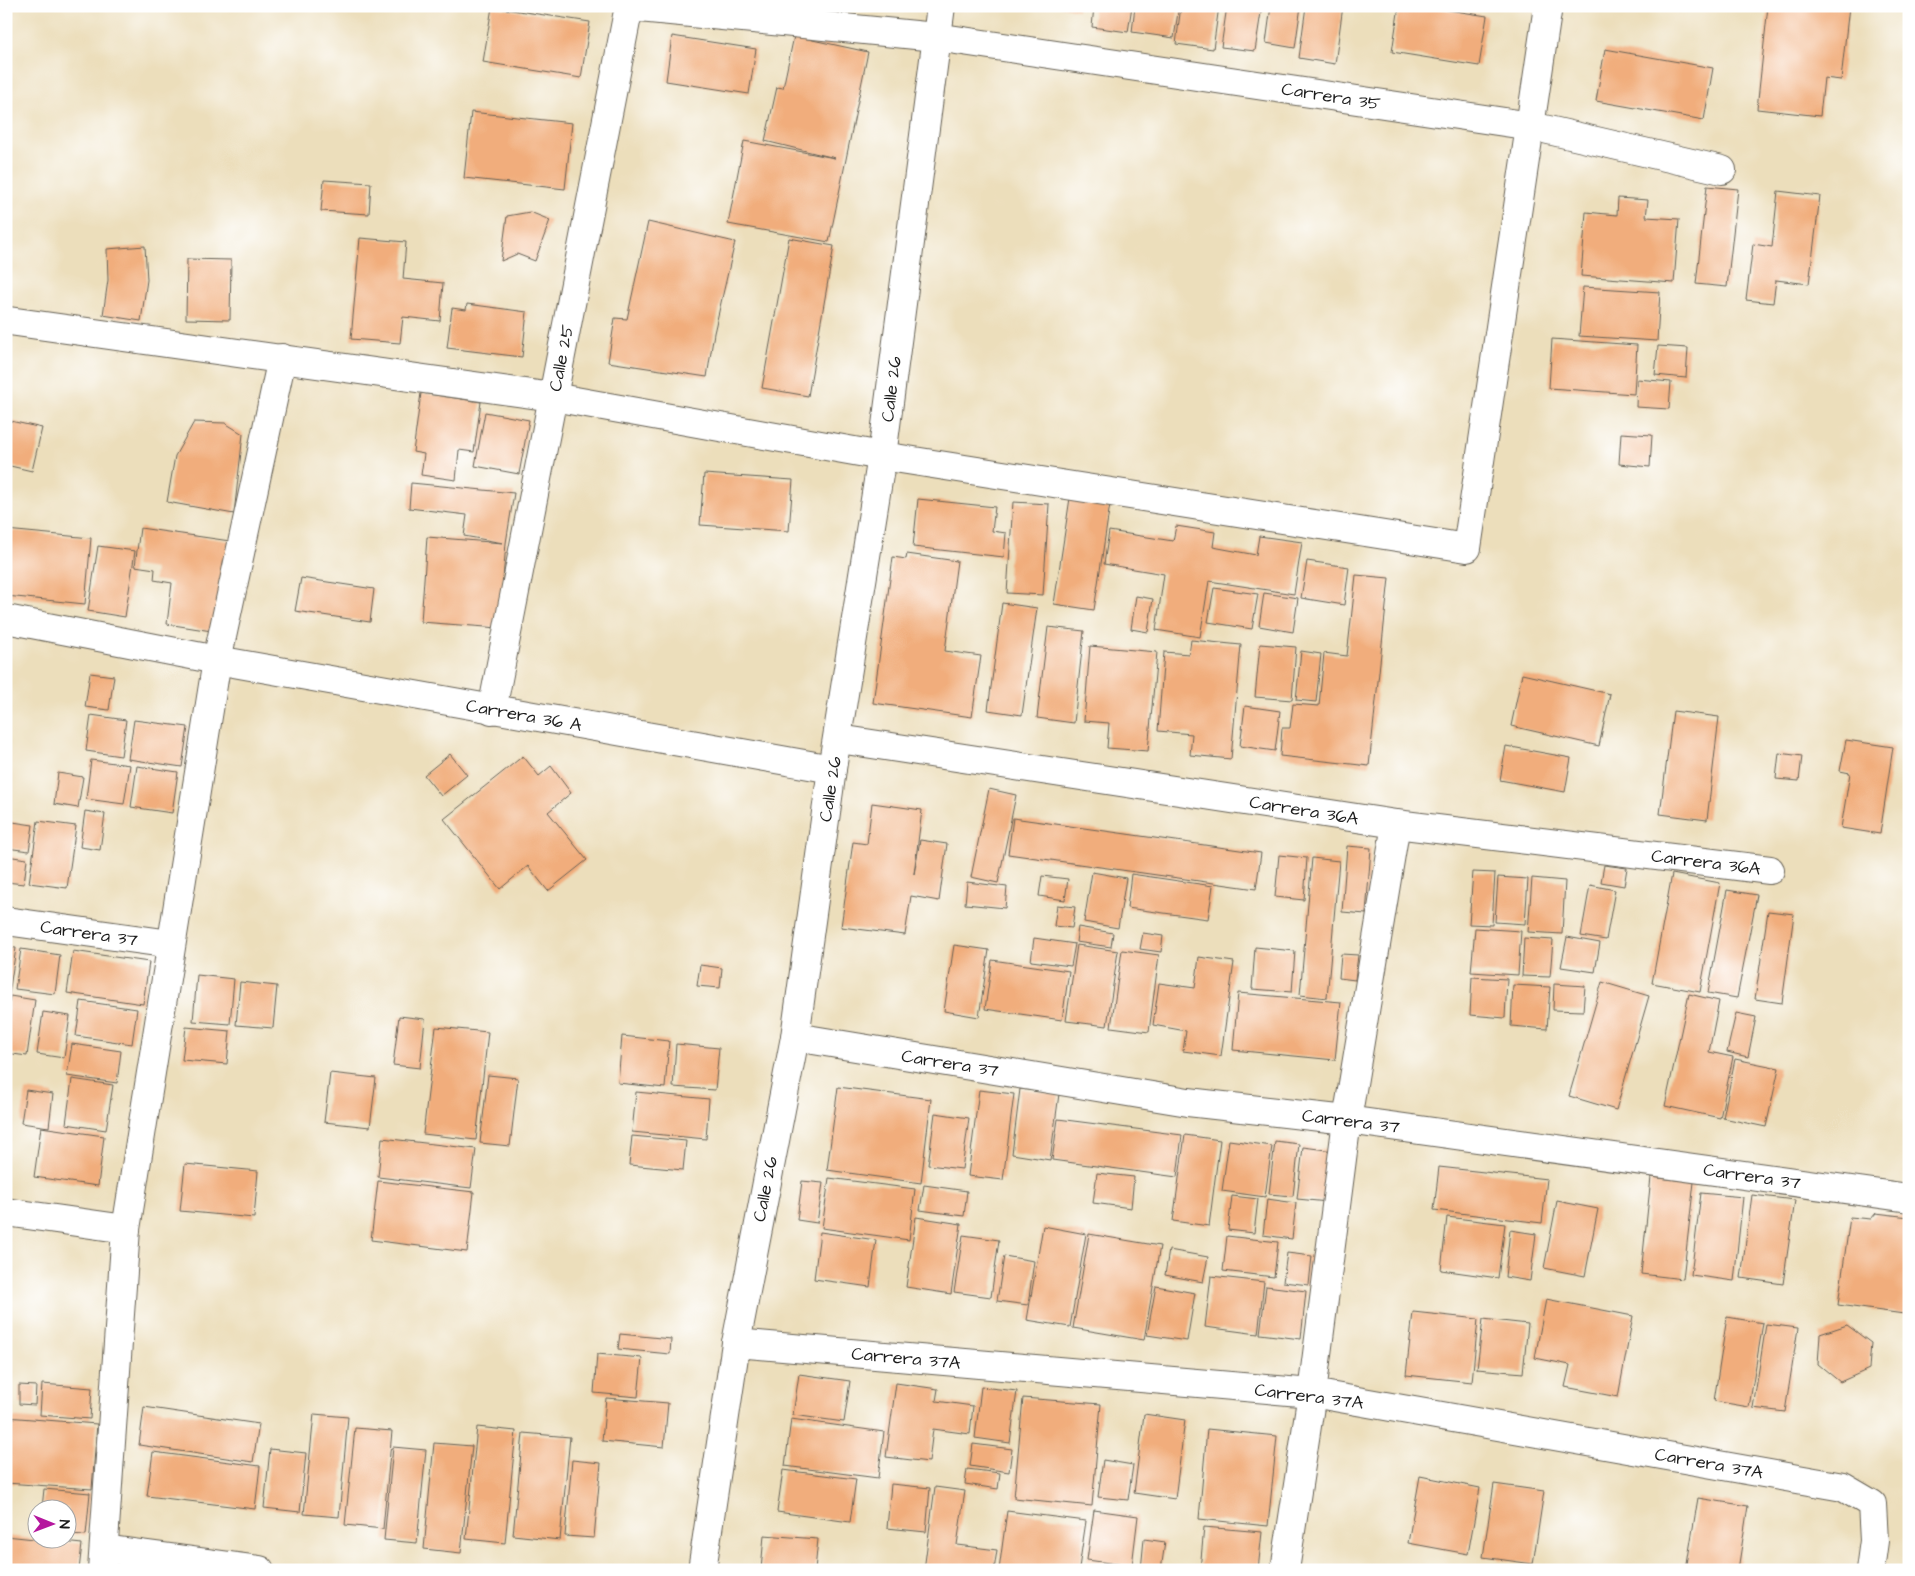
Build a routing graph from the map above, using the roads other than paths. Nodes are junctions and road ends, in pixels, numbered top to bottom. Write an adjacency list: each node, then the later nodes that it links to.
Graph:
1 (941, 6): 4 (street, Calle 26)
2 (1548, 6): 5 (street)
3 (629, 7): 4 (street, Carrera 35); 9 (street, Calle 25)
4 (936, 37): 5 (street, Carrera 35); 10 (street, Calle 26)
5 (1531, 126): 6 (street, Carrera 35); 10 (street)
6 (1722, 170)
7 (9, 321): 8 (street)
8 (282, 358): 9 (street); 12 (street)
9 (553, 397): 10 (street); 13 (street, Calle 25)
10 (882, 456): 14 (street, Calle 26)
11 (6, 619): 12 (street, Carrera 36 A)
12 (217, 660): 13 (street, Carrera 36 A); 19 (street)
13 (492, 710): 15 (street, Carrera 36 A)
14 (839, 740): 15 (street, Calle 26); 16 (street, Carrera 36A)
15 (832, 769): 20 (street, Calle 26)
16 (1396, 824): 17 (street, Carrera 36A); 21 (street)
17 (1770, 870)
18 (6, 921): 19 (street, Carrera 37)
19 (171, 944): 24 (street)
20 (795, 1037): 21 (street, Carrera 37); 25 (street, Calle 26)
21 (1347, 1120): 22 (street, Carrera 37); 26 (street)
22 (1909, 1198)
23 (6, 1212): 24 (street)
24 (126, 1229): 27 (street)
25 (736, 1343): 26 (street, Carrera 37A); 29 (street, Calle 26)
26 (1312, 1393): 30 (street); 31 (street, Carrera 37A)
27 (103, 1559): 28 (street)
28 (260, 1570)
29 (702, 1570)
30 (1285, 1570)
31 (1870, 1570)

